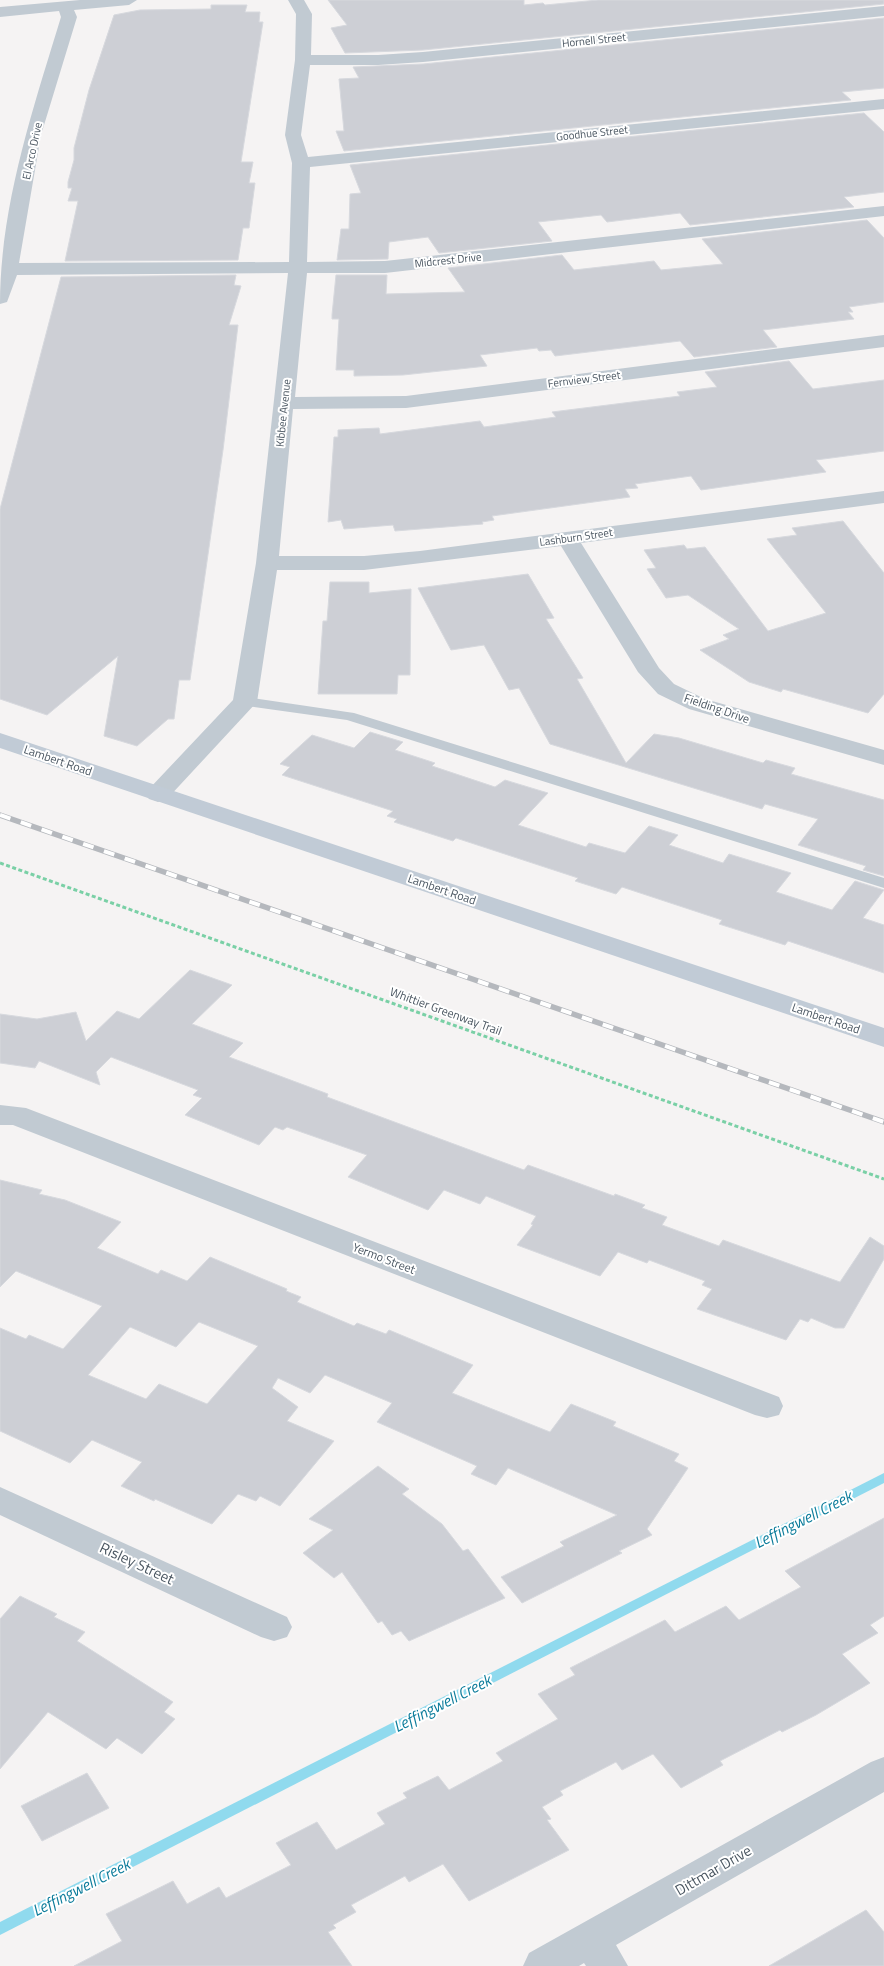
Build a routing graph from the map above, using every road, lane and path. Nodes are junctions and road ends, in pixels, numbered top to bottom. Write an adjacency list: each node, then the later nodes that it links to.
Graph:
1 (129, 0): 3 (street)
2 (296, 0): 6 (street, Kibbee Avenue)
3 (65, 6): 5 (street); 11 (street, El Arco Drive)
4 (884, 11): 6 (street, Hornell Street)
5 (0, 12)
6 (303, 60): 8 (street, Kibbee Avenue)
7 (884, 104): 8 (street, Goodhue Street)
8 (301, 163): 10 (street, Kibbee Avenue)
9 (884, 211): 10 (street, Midcrest Drive)
10 (298, 268): 11 (street, Midcrest Drive); 14 (street, Kibbee Avenue)
11 (9, 269): 12 (street, El Arco Drive)
12 (0, 298)
13 (884, 342): 14 (street, Fernview Street)
14 (284, 403): 17 (street, Kibbee Avenue)
15 (884, 497): 16 (street, Lashburn Street)
16 (567, 538): 17 (street, Lashburn Street); 20 (street, Fielding Drive)
17 (267, 563): 18 (street, Kibbee Avenue)
18 (246, 702): 21 (street); 23 (lane)
19 (0, 740): 21 (main road, Lambert Road)
20 (884, 758)
21 (158, 794): 24 (main road, Lambert Road)
22 (0, 863): 26 (path, Whittier Greenway Trail)
23 (884, 883)
24 (884, 1038)
25 (0, 1115): 27 (street, Yermo Street)
26 (884, 1179)
27 (766, 1406)
28 (0, 1500): 29 (street, Risley Street)
29 (274, 1626)
30 (884, 1773): 31 (street, Dittmar Drive)
31 (600, 1953): 32 (street, Dittmar Drive)
32 (542, 1966)

